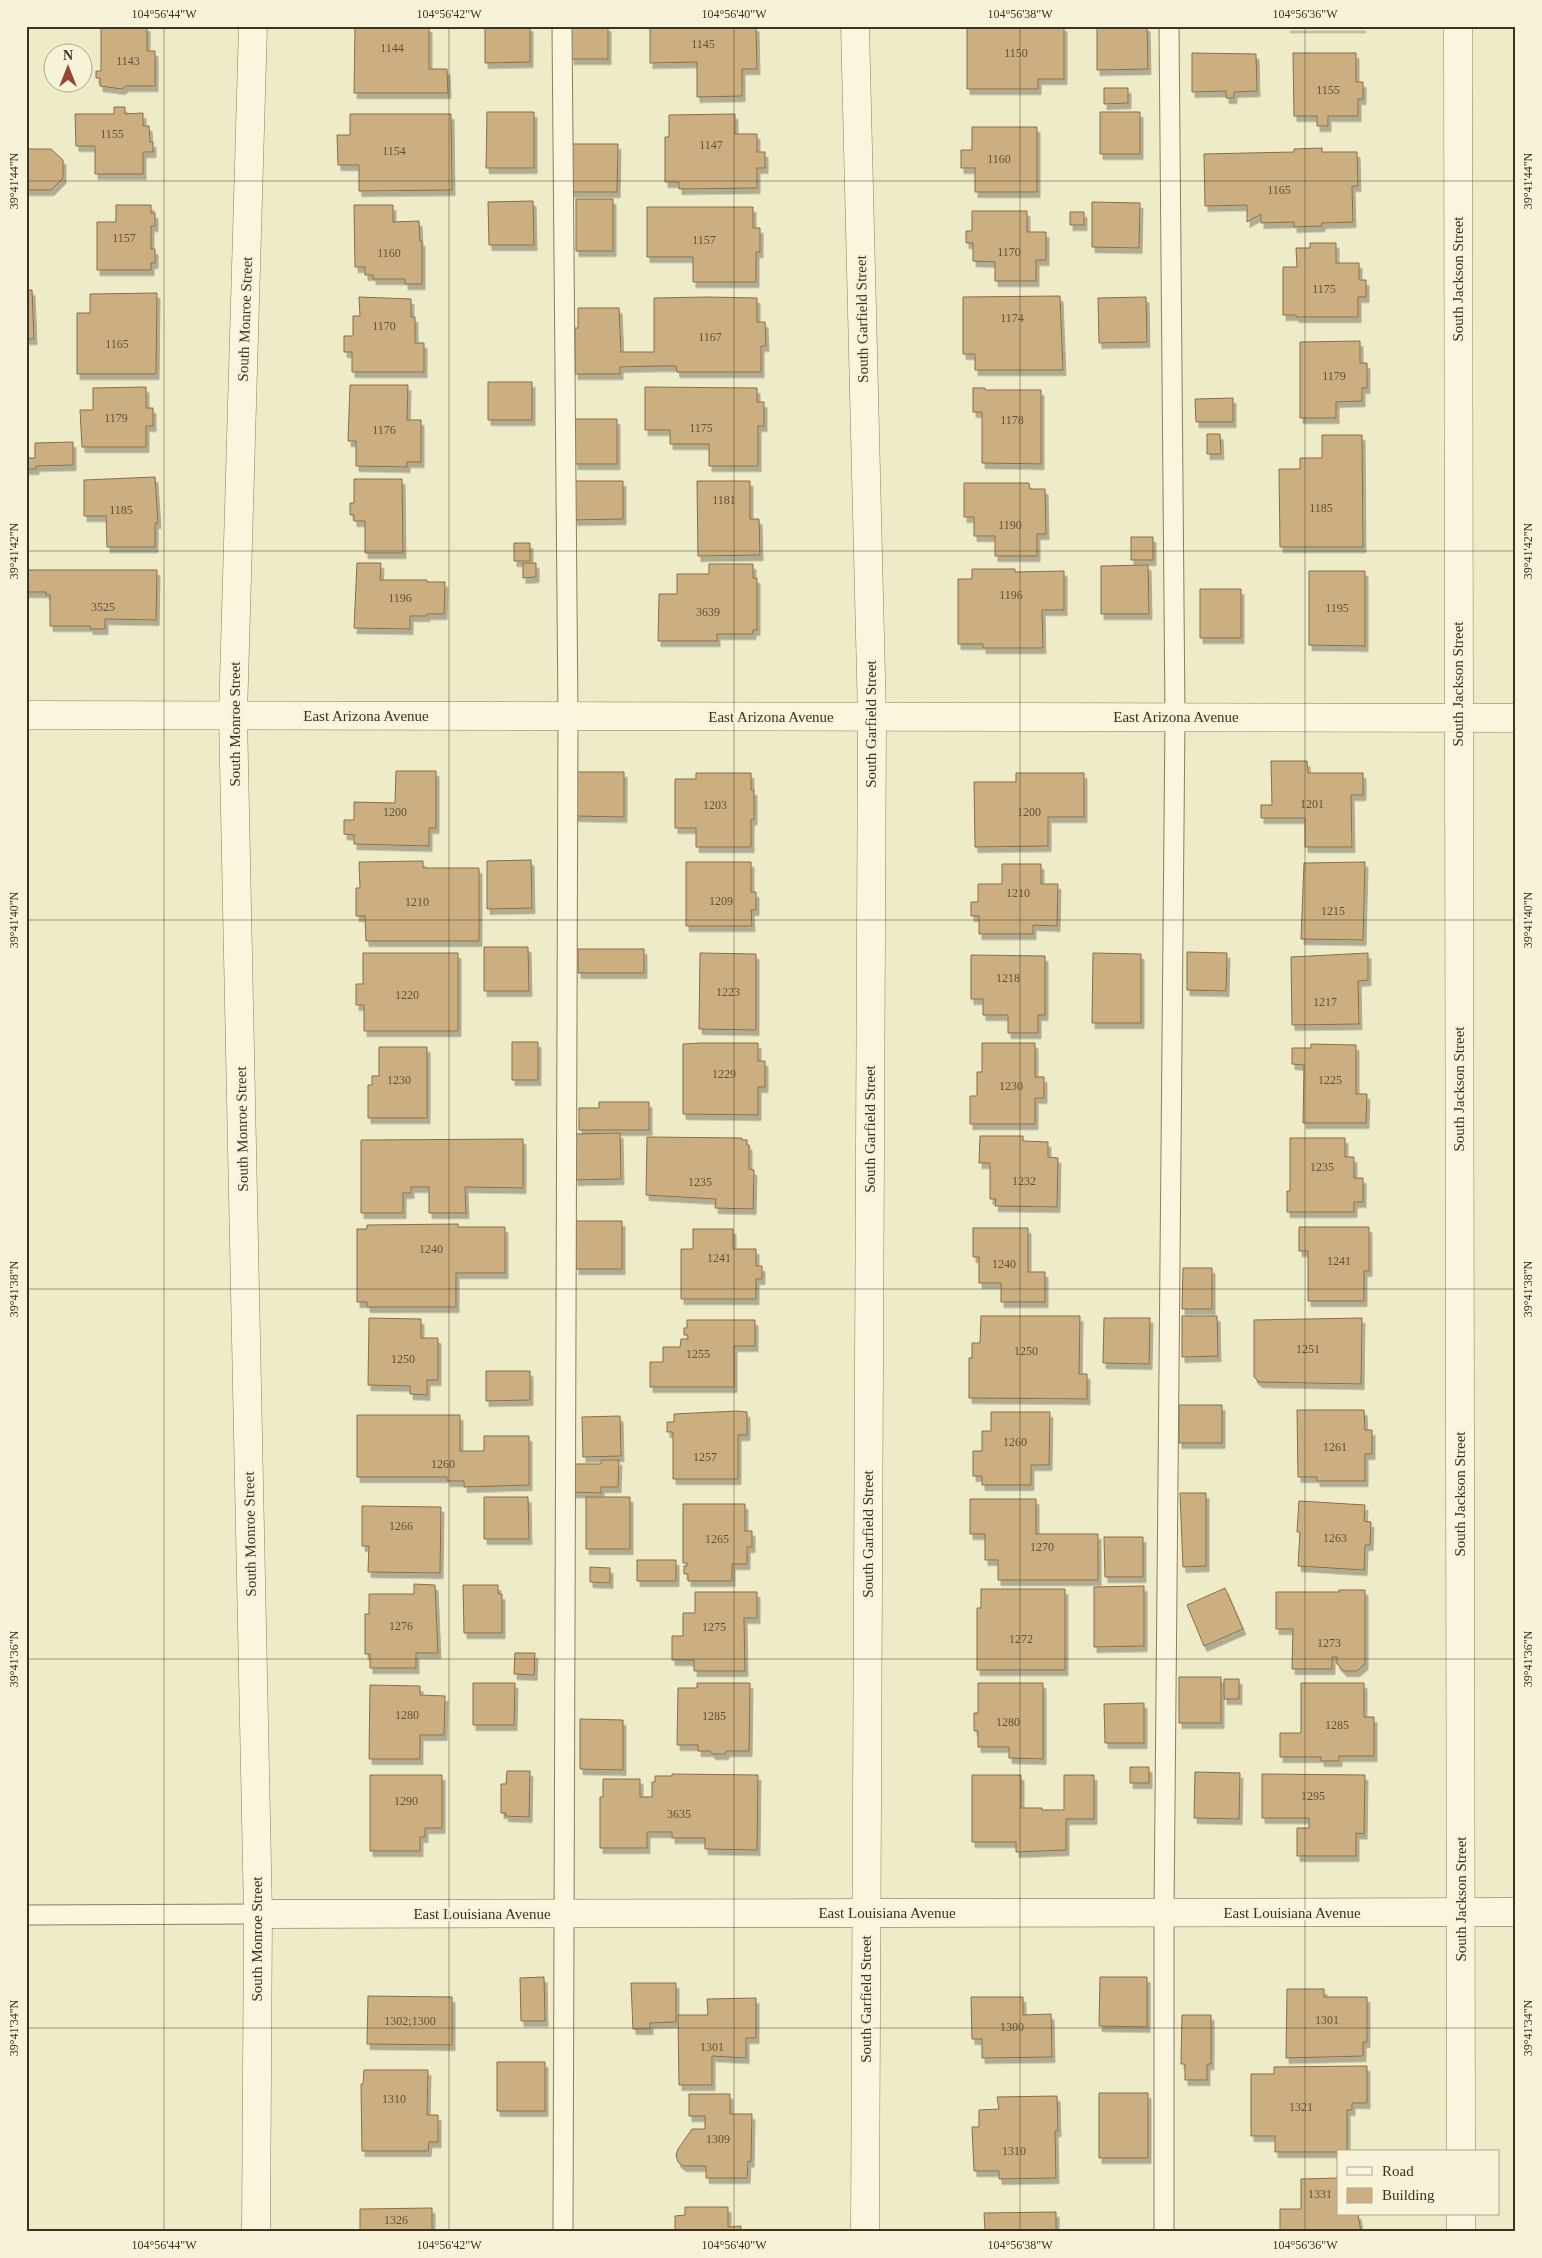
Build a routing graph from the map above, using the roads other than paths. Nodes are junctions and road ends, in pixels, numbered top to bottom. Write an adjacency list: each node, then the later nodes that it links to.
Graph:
1 (253, 26): 7 (street, South Monroe Street)
2 (562, 26): 8 (lane)
3 (855, 26): 9 (street, South Garfield Street)
4 (1169, 26): 10 (lane)
5 (1458, 26): 11 (street, South Jackson Street)
6 (26, 715): 7 (street, East Arizona Avenue)
7 (233, 716): 8 (street, East Arizona Avenue); 17 (street, South Monroe Street)
8 (568, 716): 9 (street, East Arizona Avenue); 18 (lane)
9 (872, 717): 10 (street, East Arizona Avenue); 15 (street, South Garfield Street)
10 (1175, 717): 11 (street, East Arizona Avenue); 16 (lane)
11 (1458, 718): 12 (street, East Arizona Avenue); 13 (street, South Jackson Street)
12 (1516, 718)
13 (1461, 1912): 14 (street, East Louisiana Avenue); 16 (street, East Louisiana Avenue); 20 (street, South Jackson Street)
14 (1516, 1912)
15 (866, 1913): 16 (street, East Louisiana Avenue); 18 (street, East Louisiana Avenue); 24 (street, South Garfield Street)
16 (1164, 1913): 25 (lane)
17 (258, 1914): 18 (street, East Louisiana Avenue); 19 (lane); 22 (street, South Monroe Street)
18 (563, 1914): 23 (lane)
19 (26, 1915)
20 (1461, 2150)
21 (1461, 2216): 26 (street)
22 (256, 2232)
23 (563, 2232)
24 (865, 2232)
25 (1164, 2232)
26 (1461, 2232)

